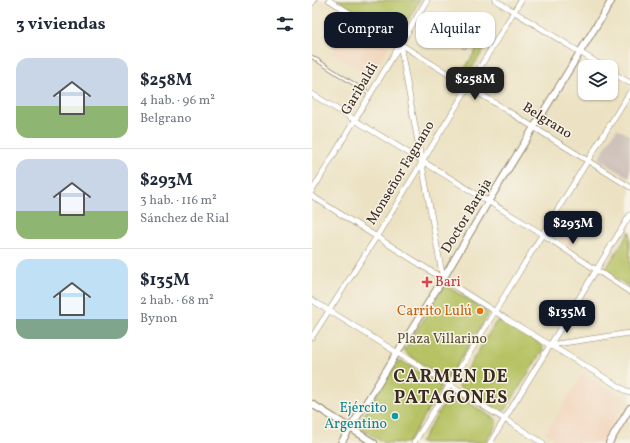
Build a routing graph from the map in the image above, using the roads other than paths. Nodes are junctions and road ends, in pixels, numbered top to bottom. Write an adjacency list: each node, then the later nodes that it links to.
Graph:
1 (314, 0): 7 (street)
2 (329, 0): 8 (street, Belgrano)
3 (427, 0): 10 (street, Garibaldi)
4 (496, 0): 9 (street)
5 (521, 0): 9 (street, Monseñor Fagnano)
6 (612, 0): 16 (street, Doctor Baraja)
7 (312, 3)
8 (348, 12)
9 (514, 12): 11 (street, Monseñor Fagnano); 16 (street)
10 (408, 31)
11 (495, 43)
12 (398, 48): 24 (street, Garibaldi)
13 (401, 48): 27 (street)
14 (406, 48): 21 (street, Belgrano)
15 (492, 48): 21 (street, Monseñor Fagnano)
16 (580, 53): 18 (street); 26 (street, Doctor Baraja)
17 (312, 57): 24 (lane)
18 (592, 60)
19 (618, 76): 20 (street)
20 (630, 83)
21 (468, 86): 26 (street, Belgrano); 27 (street, Monseñor Fagnano)
22 (630, 92): 28 (street)
23 (312, 94): 25 (street)
24 (371, 95): 25 (street, Garibaldi)
25 (355, 121): 27 (street); 30 (street, Garibaldi)
26 (534, 128): 28 (street, Belgrano); 32 (street, Doctor Baraja)
27 (422, 161): 32 (street); 35 (street, Monseñor Fagnano); 37 (street)
28 (588, 161): 29 (street, Belgrano); 34 (street)
29 (630, 187)
30 (312, 191)
31 (312, 196): 35 (street)
32 (488, 202): 34 (street); 37 (street, Doctor Baraja)
33 (630, 215): 36 (street)
34 (542, 234): 36 (street); 41 (street)
35 (377, 236): 37 (street); 40 (street, Monseñor Fagnano)
36 (596, 269): 38 (street); 44 (street)
37 (444, 279): 41 (street); 45 (street, Doctor Baraja)
38 (630, 292)
39 (312, 300): 40 (street)
40 (329, 310): 43 (street, Monseñor Fagnano); 45 (street)
41 (496, 312): 44 (street); 46 (street)
42 (630, 333): 44 (street)
43 (312, 337)
44 (550, 346): 47 (street); 50 (street)
45 (397, 353): 46 (street); 51 (street, Doctor Baraja)
46 (450, 386): 50 (street); 54 (street)
47 (630, 393)
48 (312, 404): 51 (street)
49 (630, 408): 57 (street)
50 (505, 420): 55 (street); 56 (street)
51 (350, 429): 52 (street, Doctor Baraja); 53 (street)
52 (341, 443)
53 (374, 443)
54 (414, 443)
55 (490, 443)
56 (543, 443)
57 (609, 443)

